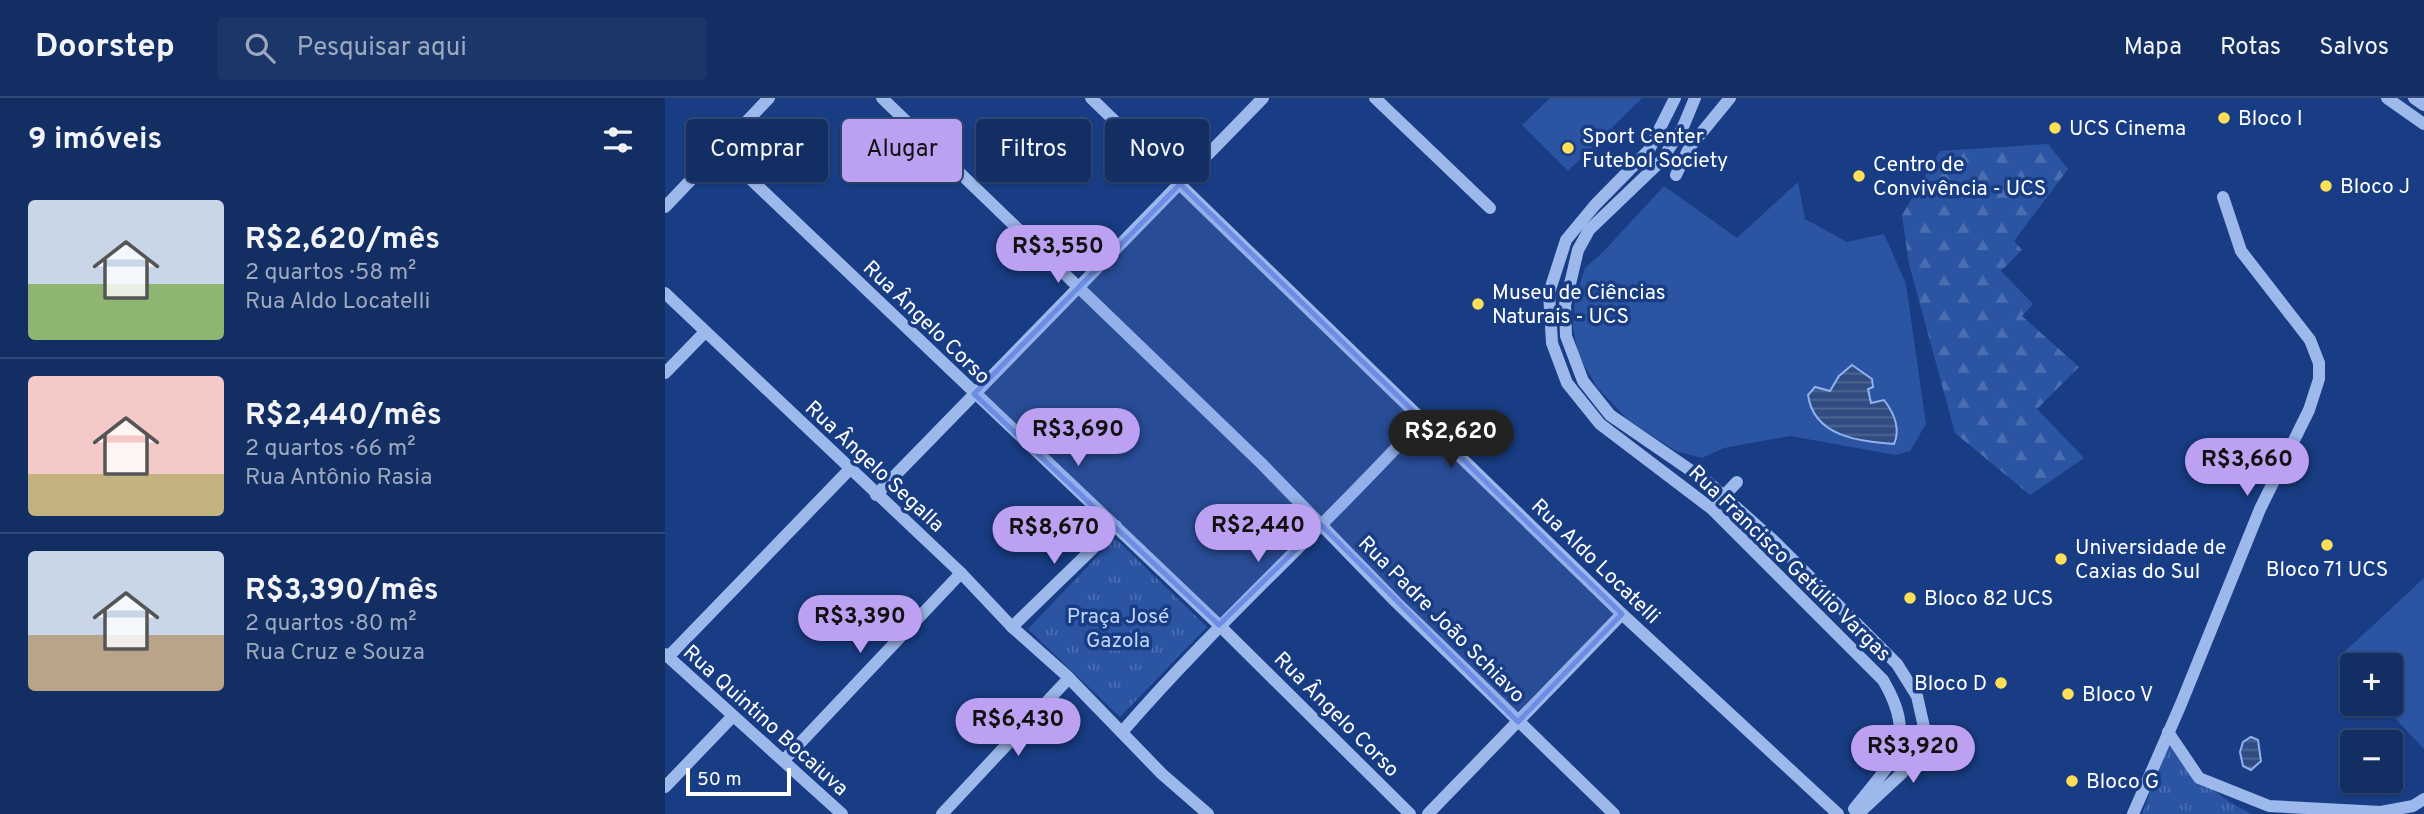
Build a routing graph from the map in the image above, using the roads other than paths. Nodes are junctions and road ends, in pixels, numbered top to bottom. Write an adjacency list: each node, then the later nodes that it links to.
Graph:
1 (769, 98): 12 (street)
2 (882, 98): 23 (street, Rua Padre João Schiavo)
3 (1091, 98): 19 (street, Rua Aldo Locatelli)
4 (1263, 98): 19 (street)
5 (1375, 98): 22 (street)
6 (1695, 98): 14 (street, Rua Francisco Getúlio Vargas)
7 (1730, 98): 15 (street)
8 (2388, 98): 13 (street)
9 (2414, 98): 11 (street)
10 (1675, 101): 14 (street); 33 (street, Rua Francisco Getúlio Vargas)
11 (2424, 105)
12 (749, 119)
13 (2424, 124)
14 (1683, 127): 15 (street); 32 (street, Rua Francisco Getúlio Vargas)
15 (1697, 138): 16 (street)
16 (1676, 175)
17 (689, 182): 21 (street)
18 (753, 182): 27 (street, Rua Ângelo Corso)
19 (1179, 184): 23 (street); 28 (street, Rua Aldo Locatelli)
20 (2223, 197): 45 (street)
21 (665, 207)
22 (1490, 208)
23 (1077, 289): 27 (street); 34 (street, Rua Padre João Schiavo)
24 (665, 293): 25 (street, Rua Ângelo Segalla)
25 (705, 332): 26 (street); 29 (street, Rua Ângelo Segalla)
26 (665, 373)
27 (974, 394): 31 (street); 35 (street, Rua Ângelo Corso)
28 (1422, 420): 34 (street); 37 (street, Rua Aldo Locatelli)
29 (849, 470): 31 (street, Rua Ângelo Segalla); 40 (street)
30 (1737, 482): 32 (street)
31 (876, 495): 36 (street, Rua Ângelo Segalla)
32 (1723, 496): 33 (street); 57 (street, Rua Francisco Getúlio Vargas)
33 (1712, 509): 56 (street, Rua Francisco Getúlio Vargas)
34 (1321, 525): 38 (street); 43 (street, Rua Padre João Schiavo)
35 (1117, 526): 38 (street, Rua Ângelo Corso); 39 (street)
36 (961, 573): 39 (street, Rua Ângelo Segalla); 46 (street)
37 (1622, 614): 43 (street); 55 (street, Rua Aldo Locatelli)
38 (1219, 625): 44 (street); 52 (street, Rua Ângelo Corso)
39 (1013, 627): 41 (street, Rua Ângelo Segalla)
40 (667, 655): 42 (street, Rua Quintino Bocaiuva)
41 (1069, 678): 44 (street, Rua Ângelo Segalla); 50 (street)
42 (733, 716): 46 (street, Rua Quintino Bocaiuva); 47 (street)
43 (1518, 722): 53 (street); 54 (street, Rua Padre João Schiavo)
44 (1122, 732): 51 (street, Rua Ângelo Segalla)
45 (2168, 732): 48 (street); 58 (street)
46 (784, 760): 49 (street, Rua Quintino Bocaiuva)
47 (665, 787)
48 (2424, 799)
49 (842, 814)
50 (941, 814)
51 (1208, 814)
52 (1410, 814)
53 (1428, 814)
54 (1614, 814)
55 (1838, 814)
56 (1850, 814)
57 (1858, 814)
58 (2133, 814)

